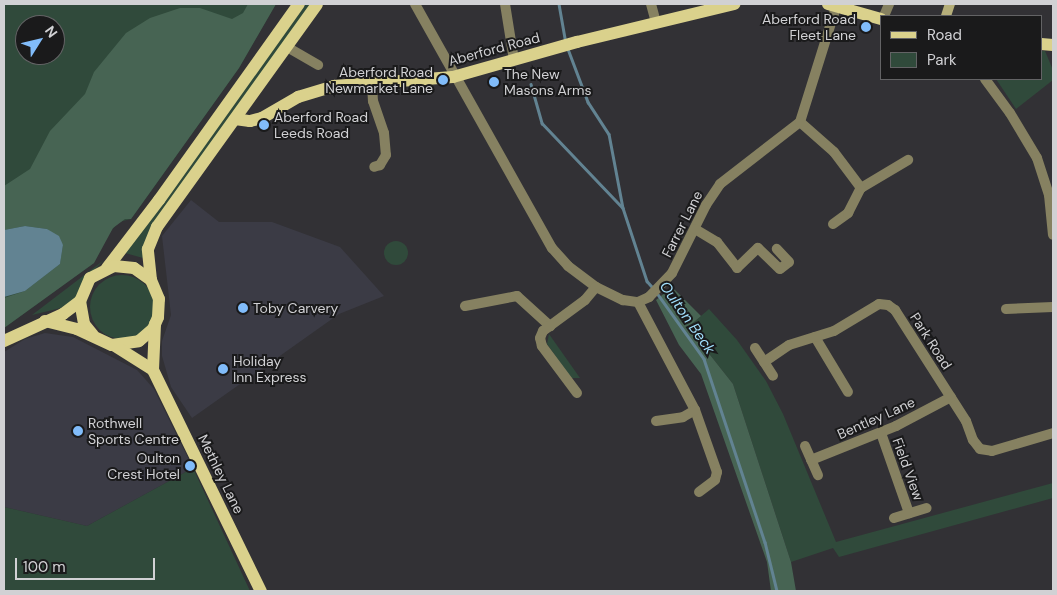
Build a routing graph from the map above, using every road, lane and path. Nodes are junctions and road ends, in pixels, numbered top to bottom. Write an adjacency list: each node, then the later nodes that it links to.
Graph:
1 (299, 4): 26 (main road)
2 (318, 4): 10 (main road)
3 (415, 4): 13 (street)
4 (505, 4): 11 (street)
5 (651, 4): 9 (street)
6 (734, 4): 9 (main road, Aberford Road)
7 (832, 5): 8 (main road); 17 (street)
8 (880, 19)
9 (656, 23): 11 (main road, Aberford Road)
10 (287, 47): 12 (street); 16 (main road)
11 (514, 60): 13 (main road, Aberford Road)
12 (318, 65)
13 (453, 77): 15 (main road, Aberford Road); 28 (street)
14 (987, 80): 21 (street)
15 (372, 83): 16 (main road, Aberford Road); 19 (street)
16 (235, 119): 27 (main road)
17 (800, 122): 20 (street); 23 (street, Farrer Lane)
18 (908, 160): 20 (street)
19 (374, 167)
20 (861, 188): 22 (street)
21 (1053, 216): 24 (street)
22 (834, 224)
23 (695, 229): 25 (street); 30 (street, Farrer Lane)
24 (1053, 234)
25 (777, 249)
26 (107, 268): 27 (main road); 29 (main road)
27 (151, 280): 35 (main road)
28 (596, 287): 30 (street); 36 (street)
29 (80, 302): 34 (main road); 37 (main road)
30 (638, 302): 48 (street)
31 (465, 306): 36 (street)
32 (1053, 308): 33 (street)
33 (1006, 309)
34 (45, 321): 37 (main road); 39 (main road)
35 (155, 324): 40 (main road); 43 (main road, Methley Lane)
36 (550, 326): 46 (street)
37 (93, 336): 40 (main road)
38 (816, 337): 42 (street, Park Road); 45 (street); 47 (street, Park Road)
39 (4, 341)
40 (112, 345): 43 (main road)
41 (755, 348): 42 (street)
42 (764, 362): 44 (street)
43 (153, 370): 59 (main road, Methley Lane)
44 (773, 376)
45 (848, 392)
46 (576, 393)
47 (951, 397): 50 (street, Bentley Lane); 51 (street, Park Road)
48 (694, 410): 49 (street); 55 (street)
49 (656, 421)
50 (881, 433): 53 (street, Bentley Lane); 57 (street, Field View)
51 (1053, 434)
52 (804, 446): 53 (street)
53 (811, 460): 54 (street)
54 (818, 475)
55 (699, 492)
56 (926, 508): 57 (street, Field View)
57 (909, 513): 58 (street, Field View)
58 (894, 518)
59 (261, 591)

